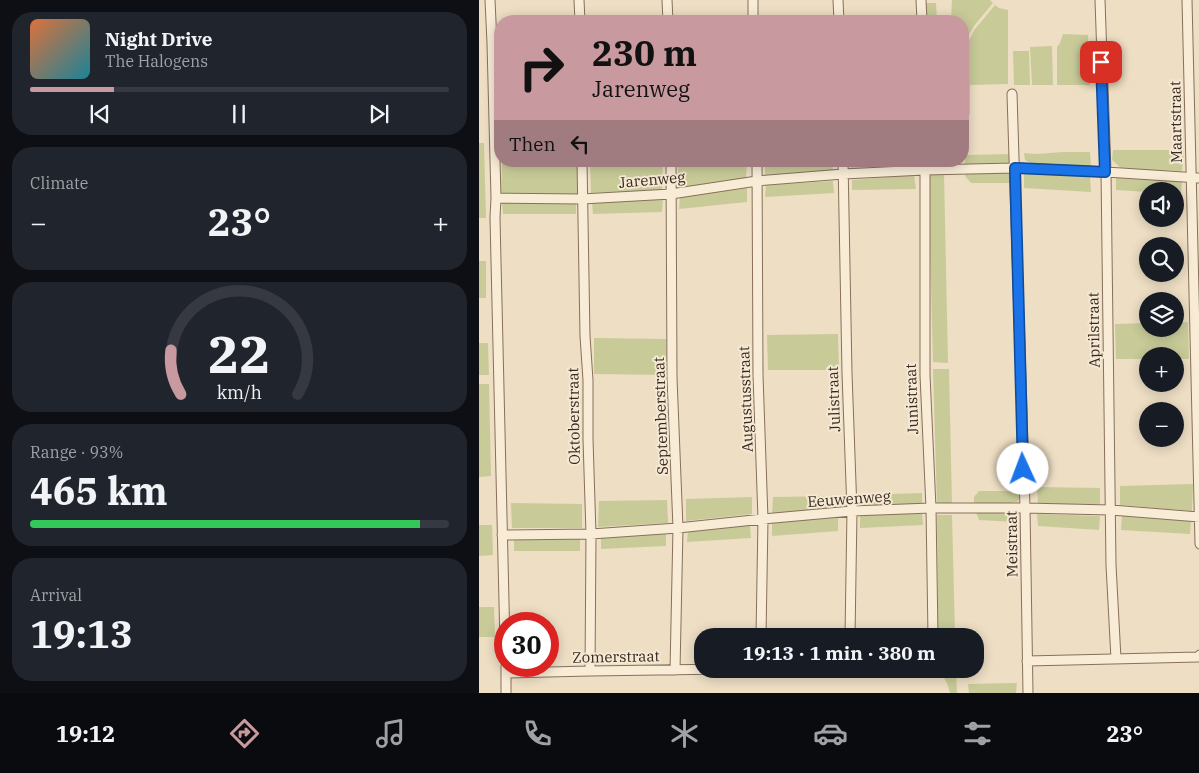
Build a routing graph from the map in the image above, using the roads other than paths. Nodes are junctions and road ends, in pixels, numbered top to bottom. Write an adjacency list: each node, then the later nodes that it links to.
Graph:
1 (490, 0): 15 (street)
2 (579, 0): 9 (street)
3 (667, 0): 10 (street)
4 (753, 0): 11 (street)
5 (839, 0): 12 (street)
6 (921, 0): 13 (street)
7 (1100, 0): 25 (street, Aprilstraat)
8 (1187, 0): 27 (street, Maartstraat)
9 (580, 15)
10 (668, 15)
11 (753, 15)
12 (839, 15)
13 (922, 15)
14 (1012, 94): 24 (street, Meistraat)
15 (494, 120)
16 (495, 167): 30 (street)
17 (582, 167): 31 (street, Oktoberstraat)
18 (671, 167): 29 (street, Septemberstraat)
19 (757, 167): 28 (street, Augustusstraat)
20 (843, 167): 26 (street, Julistraat)
21 (915, 167): 26 (street, Jarenweg)
22 (925, 167): 32 (street, Junistraat)
23 (969, 167): 24 (street, Jarenweg)
24 (1015, 168): 25 (street, Jarenweg); 33 (street, Meistraat)
25 (1105, 172): 27 (street, Jarenweg); 34 (street, Aprilstraat)
26 (843, 174): 28 (street, Jarenweg); 35 (street, Julistraat)
27 (1195, 178): 36 (street, Maartstraat)
28 (757, 181): 29 (street, Jarenweg); 37 (street, Augustusstraat)
29 (671, 194): 31 (street, Jarenweg); 38 (street, Septemberstraat)
30 (496, 198): 31 (street, Jarenweg); 40 (street)
31 (582, 199): 39 (street, Oktoberstraat)
32 (931, 508): 33 (street, Eeuwenweg); 35 (street, Eeuwenweg); 45 (street, Junistraat)
33 (1025, 508): 34 (street, Eeuwenweg); 48 (street, Meistraat)
34 (1111, 510): 36 (street, Eeuwenweg); 47 (street, Aprilstraat)
35 (852, 512): 37 (street, Eeuwenweg); 44 (street, Julistraat)
36 (1199, 517): 41 (street, Maartstraat)
37 (763, 519): 38 (street, Eeuwenweg); 43 (street, Augustusstraat)
38 (678, 528): 39 (street, Eeuwenweg); 49 (street, Septemberstraat)
39 (591, 534): 40 (street, Eeuwenweg); 52 (street, Oktoberstraat)
40 (502, 535): 42 (street)
41 (1199, 544)
42 (504, 612)
43 (761, 628)
44 (850, 628)
45 (933, 628)
46 (1199, 656): 47 (street)
47 (1116, 659): 48 (street)
48 (1027, 661): 55 (street, Meistraat)
49 (675, 670): 50 (street, Zomerstraat); 52 (street, Zomerstraat)
50 (694, 670)
51 (559, 671): 52 (street, Zomerstraat)
52 (590, 671)
53 (506, 677): 54 (street)
54 (506, 693)
55 (1028, 693)

